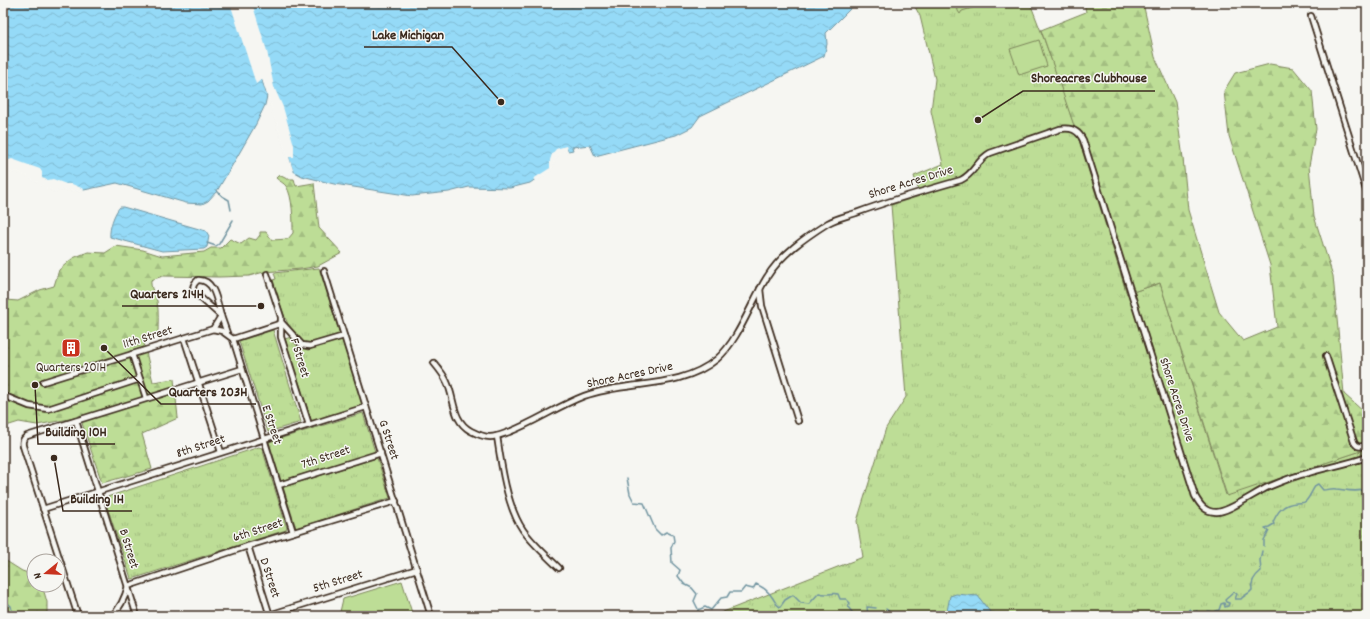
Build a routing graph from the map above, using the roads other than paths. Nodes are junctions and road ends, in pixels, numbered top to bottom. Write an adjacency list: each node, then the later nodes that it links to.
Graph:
1 (1311, 16): 2 (street)
2 (1367, 193)
3 (324, 271): 10 (street, G Street)
4 (268, 274): 7 (street, F Street)
5 (760, 289): 24 (street); 26 (street, Shore Acres Drive); 31 (street, Shore Acres Drive)
6 (221, 316): 6 (street); 8 (street); 9 (street)
7 (282, 323): 10 (street); 12 (street); 25 (street, F Street)
8 (213, 329): 9 (street, E Street); 11 (street, 11th Street)
9 (227, 333): 12 (street, E Street)
10 (344, 336): 22 (street, G Street)
11 (184, 338): 13 (street, 11th Street); 19 (street)
12 (233, 339): 16 (street, E Street)
13 (132, 354): 17 (street); 18 (street, 11th Street)
14 (1326, 356): 28 (street)
15 (434, 363): 26 (street, Shore Acres Drive)
16 (242, 369): 19 (street); 27 (street, E Street)
17 (140, 379): 20 (street); 21 (street)
18 (43, 382)
19 (198, 383): 21 (street); 29 (street)
20 (3, 396)
21 (146, 398): 23 (street)
22 (366, 407): 25 (street, 8th Street); 30 (street, G Street)
23 (76, 420): 33 (street, B Street); 35 (street)
24 (798, 421)
25 (309, 425): 27 (street, 8th Street)
26 (497, 436): 38 (street)
27 (264, 439): 29 (street, 8th Street); 32 (street, E Street)
28 (1367, 445)
29 (221, 452): 33 (street, 8th Street)
30 (380, 453): 32 (street, 7th Street); 34 (street, G Street)
31 (1367, 457)
32 (279, 485): 36 (street, E Street)
33 (99, 492): 35 (street, 8th Street); 40 (street, B Street)
34 (396, 501): 36 (street, 6th Street); 39 (street, G Street)
35 (43, 509): 41 (street)
36 (293, 532): 37 (street, 6th Street)
37 (248, 546): 40 (street, 6th Street); 44 (street, D Street)
38 (559, 568)
39 (417, 569): 44 (street, 5th Street); 45 (street, G Street)
40 (128, 586): 42 (street); 43 (street, B Street)
41 (78, 616)
42 (112, 616)
43 (137, 616)
44 (269, 616)
45 (431, 616)

